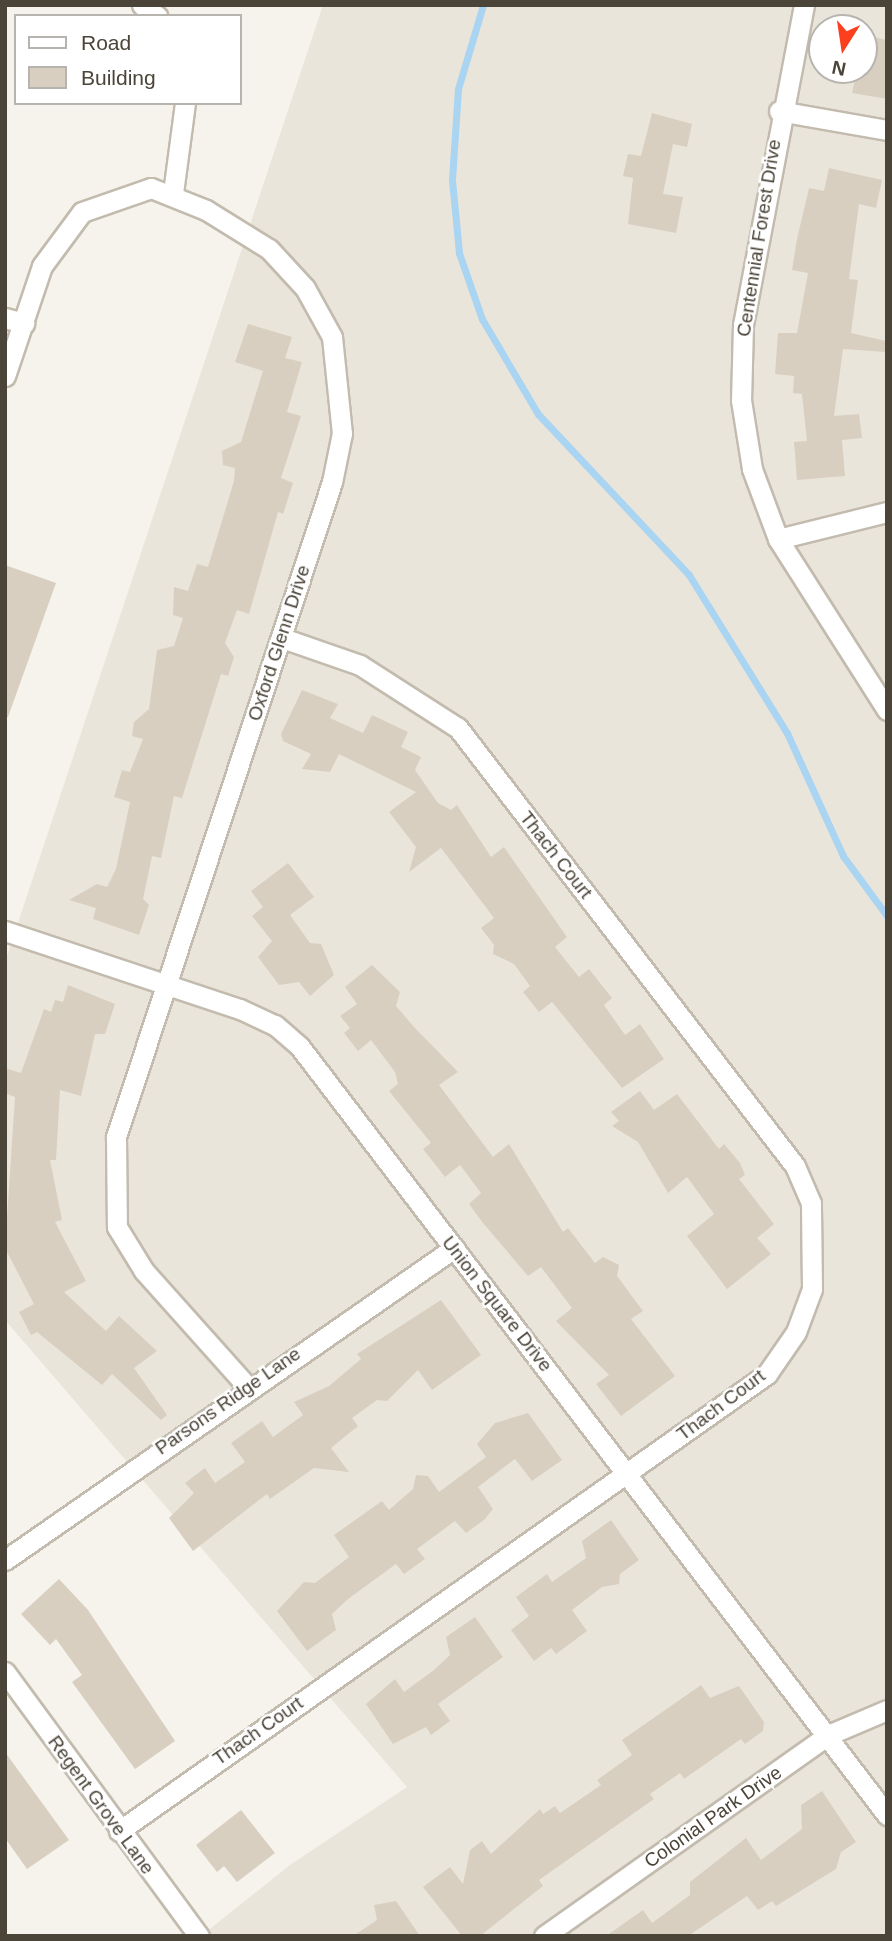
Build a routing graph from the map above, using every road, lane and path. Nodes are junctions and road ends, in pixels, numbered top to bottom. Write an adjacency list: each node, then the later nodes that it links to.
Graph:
1 (793, 5): 3 (street, Centennial Forest Drive)
2 (804, 5): 3 (street, Centennial Forest Drive)
3 (799, 25): 5 (street, Centennial Forest Drive)
4 (184, 105): 7 (street)
5 (779, 111): 6 (street); 11 (street, Centennial Forest Drive)
6 (887, 130)
7 (173, 193): 8 (street, Oxford Glenn Drive); 12 (street, Oxford Glenn Drive)
8 (15, 320): 9 (street, Oxford Glenn Drive)
9 (5, 376)
10 (887, 512): 11 (street)
11 (778, 539): 13 (street, Centennial Forest Drive)
12 (282, 638): 15 (street, Oxford Glenn Drive); 18 (street, Thach Court)
13 (887, 710)
14 (5, 931): 15 (street, Union Square Drive)
15 (167, 985): 16 (street, Union Square Drive); 17 (street, Oxford Glenn Drive)
16 (454, 1248): 17 (street, Parsons Ridge Lane); 18 (street, Union Square Drive)
17 (247, 1386): 19 (street, Parsons Ridge Lane)
18 (627, 1474): 22 (street, Union Square Drive); 24 (street, Thach Court)
19 (5, 1560)
20 (5, 1672): 24 (street, Regent Grove Lane)
21 (887, 1710): 22 (street, Colonial Park Drive)
22 (828, 1735): 23 (street, Union Square Drive); 26 (street, Colonial Park Drive)
23 (887, 1815)
24 (119, 1831): 25 (street, Regent Grove Lane)
25 (199, 1936)
26 (544, 1936)

